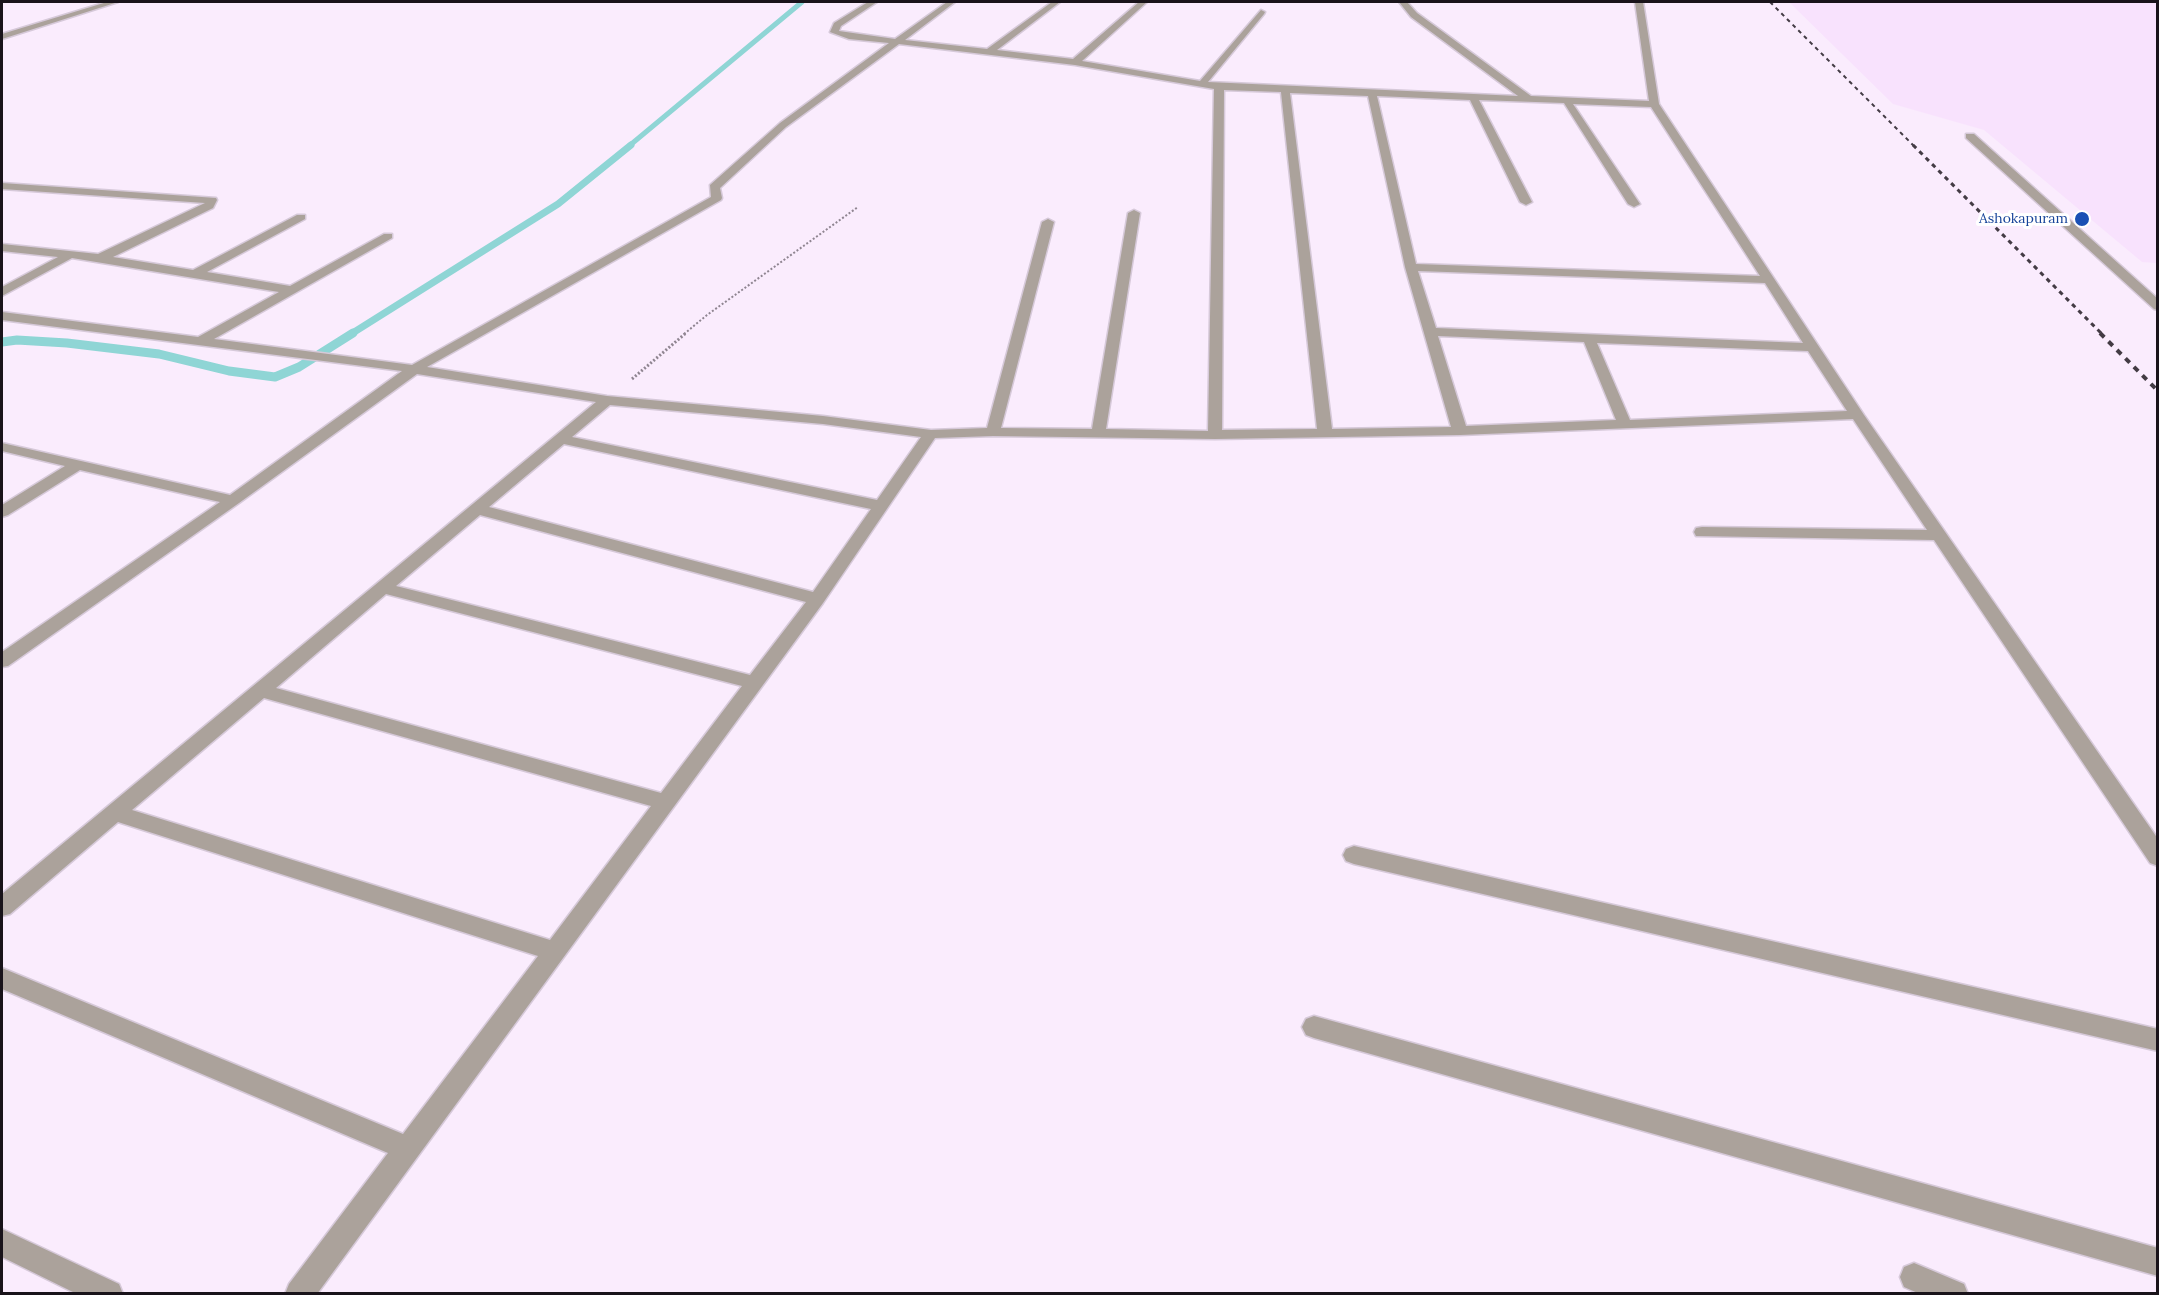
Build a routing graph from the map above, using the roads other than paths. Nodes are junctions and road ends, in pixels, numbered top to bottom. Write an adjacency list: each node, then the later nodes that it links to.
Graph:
1 (114, 2): 9 (street)
2 (873, 2): 10 (street)
3 (951, 2): 10 (street)
4 (1056, 2): 11 (street)
5 (1143, 2): 12 (street)
6 (1403, 2): 18 (street)
7 (1639, 2): 20 (street)
8 (1261, 12): 13 (street)
9 (2, 38)
10 (895, 41): 11 (street); 43 (street)
11 (989, 52): 12 (street)
12 (1075, 62): 13 (street)
13 (1202, 84): 14 (street)
14 (1219, 87): 15 (street); 52 (street)
15 (1285, 90): 16 (street); 49 (street)
16 (1372, 93): 17 (street); 32 (street)
17 (1473, 97): 18 (street); 23 (street)
18 (1530, 100): 19 (street)
19 (1567, 101): 20 (street); 24 (street)
20 (1654, 104): 34 (street)
21 (1970, 136): 37 (street)
22 (2, 186): 31 (street)
23 (1526, 202)
24 (1634, 204)
25 (1134, 213): 51 (street)
26 (301, 217): 33 (street)
27 (1048, 222): 48 (street)
28 (388, 236): 35 (street)
29 (2, 247): 30 (street)
30 (70, 255): 31 (street); 36 (street)
31 (100, 258): 33 (street)
32 (1411, 267): 34 (street); 39 (street)
33 (195, 274): 35 (street)
34 (1770, 280): 42 (street)
35 (290, 290): 41 (street)
36 (2, 292)
37 (2157, 306)
38 (2, 316): 41 (street)
39 (1430, 332): 40 (street); 47 (street)
40 (1589, 338): 42 (street); 46 (street)
41 (201, 341): 43 (street)
42 (1813, 347): 45 (street)
43 (414, 369): 44 (street); 56 (street)
44 (607, 400): 50 (street); 53 (street)
45 (1857, 416): 46 (street); 61 (street)
46 (1625, 425): 47 (street)
47 (1460, 431): 49 (street)
48 (993, 432): 50 (street); 51 (street)
49 (1325, 432): 52 (street)
50 (931, 434): 57 (street)
51 (1098, 434): 52 (street)
52 (1215, 435)
53 (561, 439): 57 (street); 58 (street)
54 (2, 447): 55 (street)
55 (77, 465): 56 (street); 59 (street)
56 (233, 500): 64 (street)
57 (881, 506): 63 (street)
58 (477, 509): 62 (street); 63 (street)
59 (2, 512)
60 (1702, 532): 61 (street)
61 (1938, 535): 70 (street)
62 (383, 588): 65 (street); 66 (street)
63 (817, 599): 65 (street)
64 (2, 661)
65 (754, 683): 67 (street)
66 (261, 690): 67 (street); 68 (street)
67 (666, 802): 72 (street)
68 (114, 813): 71 (street); 72 (street)
69 (1354, 855): 75 (street)
70 (2157, 857)
71 (2, 907)
72 (554, 951): 76 (street)
73 (2, 978): 76 (street)
74 (1314, 1027): 78 (street)
75 (2157, 1040)
76 (408, 1149): 81 (street)
77 (2, 1243): 80 (street)
78 (2157, 1262)
79 (1914, 1277): 82 (street)
80 (109, 1293)
81 (299, 1293)
82 (1954, 1293)

